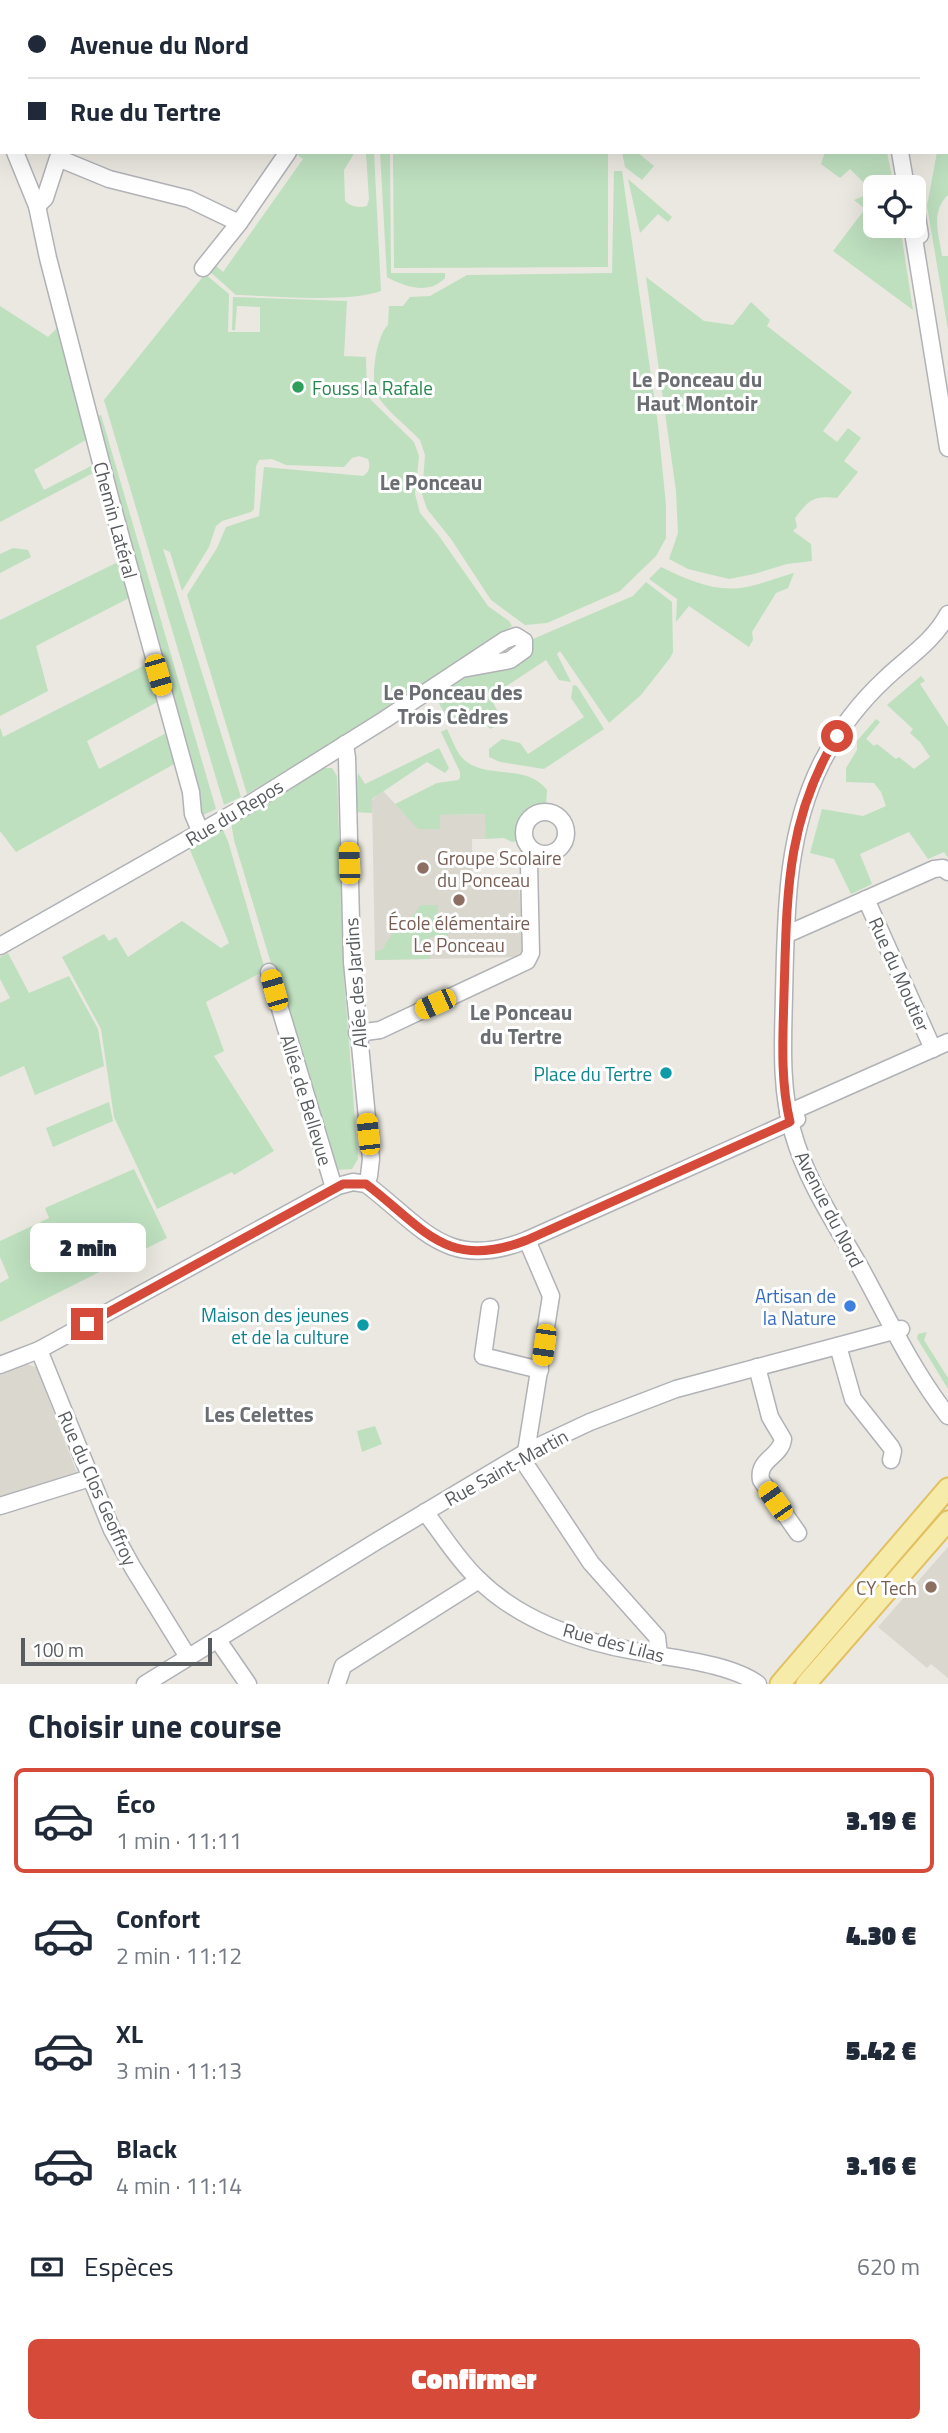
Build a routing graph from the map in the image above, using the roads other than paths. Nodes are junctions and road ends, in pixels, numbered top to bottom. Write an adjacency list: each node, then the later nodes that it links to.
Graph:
1 (16, 154): 7 (street)
2 (287, 154): 8 (street)
3 (900, 154): 5 (street)
4 (912, 154): 6 (street)
5 (904, 175)
6 (912, 175)
7 (37, 206): 8 (street); 18 (street, Chemin Latéral)
8 (239, 223): 11 (street)
9 (914, 238): 13 (street)
10 (921, 238): 12 (street)
11 (203, 268)
12 (948, 407)
13 (948, 448)
14 (948, 614): 27 (street, Avenue du Nord)
15 (948, 634): 22 (street, Avenue du Nord)
16 (463, 669): 17 (street, Rue du Repos)
17 (338, 748): 18 (street, Rue du Repos); 25 (street, Allée des Jardins)
18 (201, 833): 23 (street, Rue du Repos)
19 (534, 851): 25 (street)
20 (948, 872): 21 (street)
21 (866, 899): 22 (street); 26 (street, Rue du Moutier)
22 (792, 932): 27 (street, Avenue du Nord)
23 (0, 946)
24 (269, 972): 29 (street, Allée de Bellevue)
25 (357, 1033): 28 (street, Allée des Jardins)
26 (941, 1045): 27 (street)
27 (792, 1116): 30 (street); 32 (street, Avenue du Nord)
28 (366, 1184): 29 (street); 30 (street)
29 (334, 1188): 34 (street)
30 (527, 1240): 37 (street)
31 (490, 1307): 37 (street)
32 (898, 1330): 33 (street, Rue Saint-Martin); 38 (street, Avenue du Nord); 39 (street, Avenue du Nord)
33 (838, 1346): 36 (street, Rue Saint-Martin); 41 (street)
34 (39, 1350): 35 (street); 42 (street, Rue du Clos Geoffroy)
35 (0, 1365)
36 (757, 1367): 40 (street, Rue Saint-Martin); 47 (street)
37 (540, 1370): 40 (street)
38 (948, 1405)
39 (948, 1416)
40 (523, 1454): 45 (street, Rue Saint-Martin); 50 (street)
41 (891, 1460)
42 (90, 1478): 44 (street); 51 (street, Rue du Clos Geoffroy)
43 (948, 1488): 56 (main road)
44 (0, 1506)
45 (425, 1512): 48 (street, Rue des Lilas); 49 (street, Rue Saint-Martin)
46 (948, 1521): 57 (main road)
47 (798, 1533)
48 (479, 1580): 50 (street, Rue des Lilas); 55 (street)
49 (217, 1639): 51 (street, Rue Saint-Martin); 54 (street)
50 (659, 1655): 52 (street, Rue des Lilas)
51 (188, 1657): 53 (street, Rue Saint-Martin)
52 (749, 1681)
53 (145, 1684)
54 (248, 1684)
55 (337, 1684)
56 (780, 1684)
57 (806, 1684)

